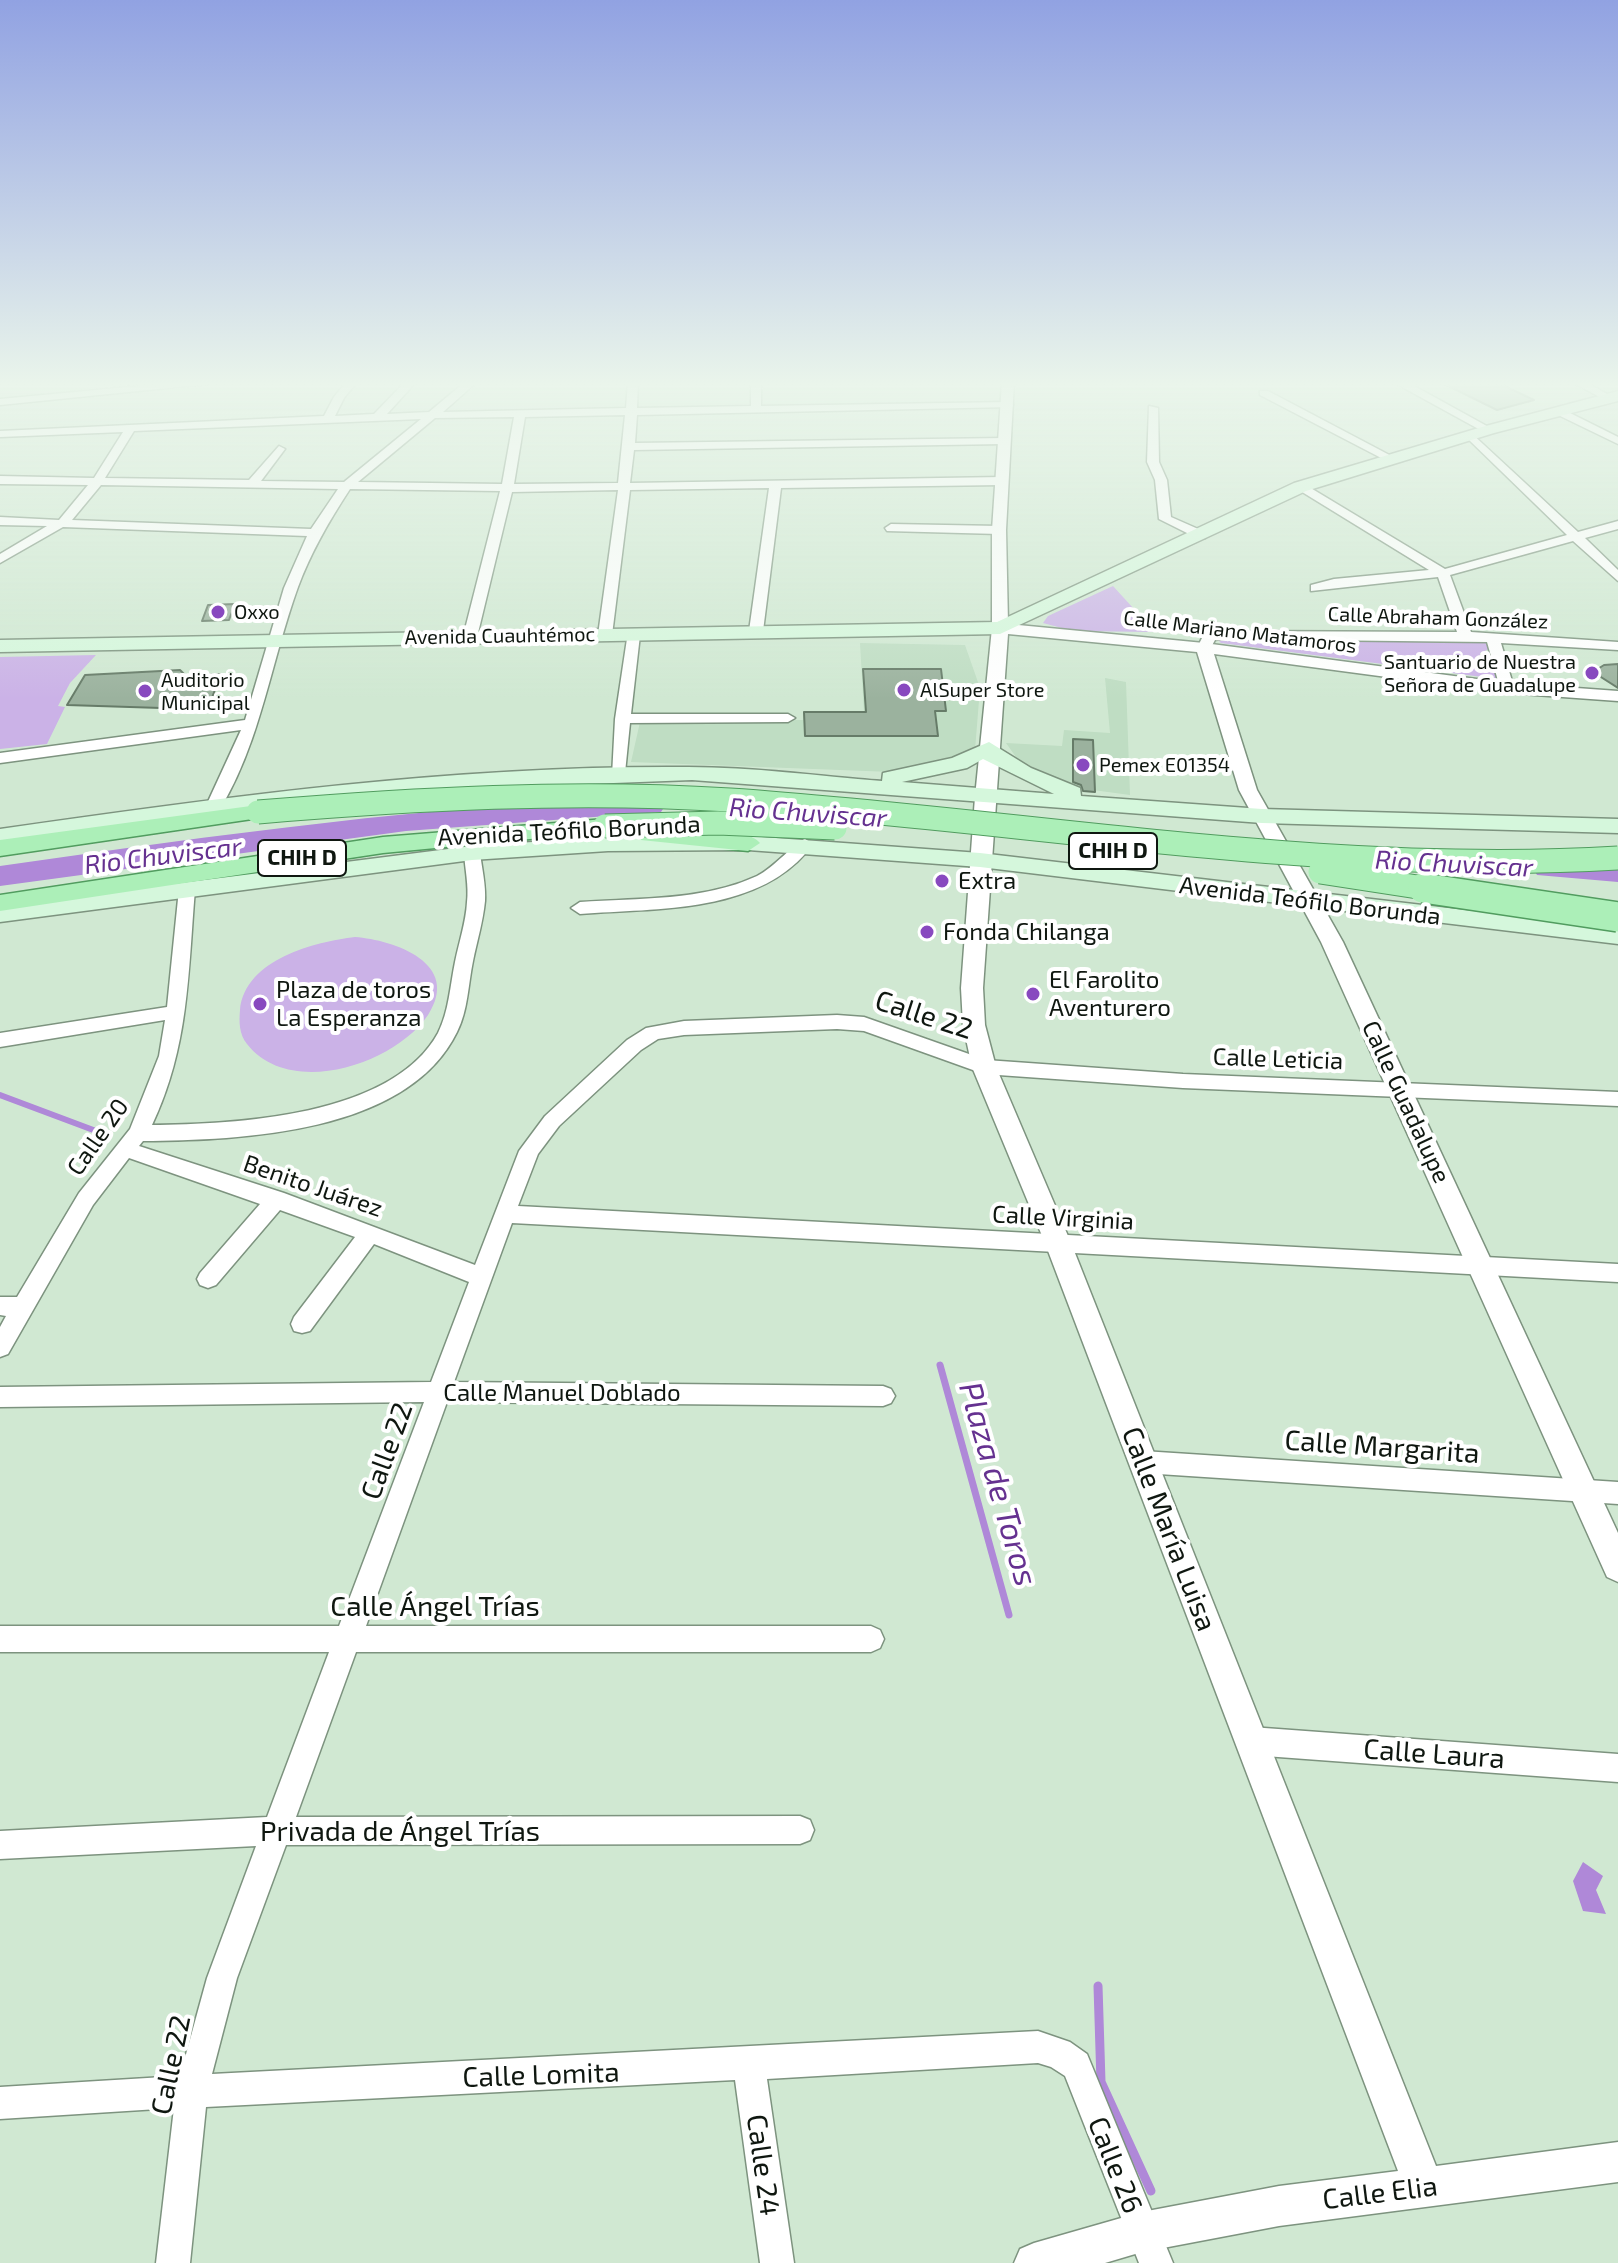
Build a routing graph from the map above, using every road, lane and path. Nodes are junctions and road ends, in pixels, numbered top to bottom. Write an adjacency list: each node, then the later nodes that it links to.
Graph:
1 (623, 487): 27 (street)
2 (92, 488): 14 (street)
3 (345, 488): 18 (street)
4 (475, 488): 5 (street)
5 (507, 488): 6 (street); 30 (street)
6 (553, 488)
7 (776, 488): 26 (street)
8 (1002, 488): 17 (street, Calle María Luisa)
9 (1161, 488): 19 (street)
10 (1299, 488): 19 (main road)
11 (1301, 488): 22 (street)
12 (1526, 488): 20 (street)
13 (0, 521): 14 (street)
14 (65, 521): 18 (street); 21 (street)
15 (1618, 525): 20 (street)
16 (891, 528): 17 (street)
17 (999, 530): 25 (street, Calle María Luisa)
18 (315, 533): 32 (street)
19 (1201, 535): 25 (main road)
20 (1579, 537): 22 (street); 23 (street)
21 (0, 559)
22 (1443, 573): 24 (street); 29 (street)
23 (1618, 577)
24 (1316, 588)
25 (1000, 628): 26 (main road, Avenida Cuauhtémoc); 33 (street, Calle Mariano Matamoros); 41 (street, Calle María Luisa)
26 (756, 631): 28 (main road, Avenida Cuauhtémoc)
27 (605, 635): 28 (main road, Avenida Cuauhtémoc); 30 (main road, Avenida Cuauhtémoc)
28 (633, 635): 39 (street)
29 (1465, 636): 31 (street, Calle Abraham González); 33 (street, Calle Abraham González)
30 (470, 637): 32 (main road, Avenida Cuauhtémoc)
31 (1493, 637): 35 (street, Calle Abraham González); 36 (street)
32 (275, 640): 34 (main road, Avenida Cuauhtémoc); 40 (street)
33 (1207, 642): 36 (street, Calle Mariano Matamoros); 48 (street, Calle Guadalupe)
34 (0, 646)
35 (1618, 646)
36 (1507, 688): 37 (street, Calle Mariano Matamoros)
37 (1618, 696)
38 (788, 718): 39 (street)
39 (622, 719): 43 (street)
40 (251, 724): 42 (street); 47 (street)
41 (989, 751): 44 (main road); 45 (street, Calle María Luisa); 46 (main road)
42 (0, 758)
43 (617, 773): 44 (main road); 47 (main road)
44 (856, 784): 45 (main road)
45 (984, 796): 46 (main road); 57 (street, Calle María Luisa)
46 (1107, 804): 48 (main road)
47 (214, 806): 50 (main road)
48 (1262, 816): 49 (main road); 59 (street, Calle Guadalupe)
49 (1618, 826)
50 (0, 836)
51 (748, 843): 52 (main road, Avenida Teófilo Borunda); 54 (main road, Avenida Teófilo Borunda); 56 (main road)
52 (805, 844): 57 (main road, Avenida Teófilo Borunda); 61 (street)
53 (0, 848): 55 (main road, CHIH D, bridge)
54 (472, 853): 58 (main road, Avenida Teófilo Borunda); 70 (street)
55 (1618, 858)
56 (293, 859): 60 (main road, Avenida Teófilo Borunda / CHIH D); 63 (main road, Avenida Teófilo Borunda / CHIH D, bridge)
57 (980, 859): 59 (main road, Avenida Teófilo Borunda); 67 (street, Calle María Luisa)
58 (187, 889): 62 (main road, Avenida Teófilo Borunda); 65 (street, Calle 20)
59 (1305, 891): 64 (main road, Avenida Teófilo Borunda); 68 (street, Calle Guadalupe)
60 (0, 903)
61 (580, 908)
62 (0, 914)
63 (1618, 917)
64 (1618, 936)
65 (176, 1012): 66 (street); 70 (street, Calle 20)
66 (0, 1040)
67 (984, 1067): 68 (street, Calle Leticia); 72 (street, Calle 22); 74 (street, Calle María Luisa)
68 (1401, 1090): 69 (street, Calle Leticia); 75 (street, Calle Guadalupe)
69 (1618, 1099)
70 (132, 1141): 71 (street, Benito Juárez); 79 (street, Calle 20)
71 (277, 1199): 73 (street, Benito Juárez); 78 (street)
72 (505, 1214): 74 (street, Calle Virginia); 77 (street, Calle 22)
73 (370, 1233): 77 (street, Benito Juárez); 80 (street)
74 (1058, 1243): 75 (street, Calle Virginia); 85 (street, Calle María Luisa)
75 (1482, 1266): 76 (street, Calle Virginia); 86 (street, Calle Guadalupe)
76 (1618, 1273)
77 (481, 1277): 82 (street, Calle 22)
78 (208, 1279)
79 (11, 1306): 81 (street, Calle 20)
80 (302, 1324)
81 (0, 1347)
82 (440, 1392): 83 (street, Calle Manuel Doblado); 84 (street, Calle Manuel Doblado); 91 (street, Calle 22)
83 (883, 1396)
84 (0, 1397)
85 (1143, 1462): 86 (street, Calle Margarita); 92 (street, Calle María Luisa)
86 (1583, 1490): 87 (street, Calle Margarita); 88 (street, Calle Guadalupe)
87 (1618, 1493)
88 (1618, 1567)
89 (0, 1639): 91 (street, Calle Ángel Trías)
90 (871, 1639): 91 (street, Calle Ángel Trías)
91 (349, 1640): 95 (street, Calle 22)
92 (1251, 1741): 93 (street, Calle Laura); 102 (street, Calle María Luisa)
93 (1618, 1768)
94 (800, 1830): 95 (street, Privada de Ángel Trías)
95 (276, 1831): 96 (street, Privada de Ángel Trías); 99 (street, Calle 22)
96 (0, 1845)
97 (1076, 2065): 98 (street, Calle Lomita); 103 (street, Calle 26)
98 (749, 2066): 99 (street, Calle Lomita); 105 (street, Calle 24)
99 (192, 2090): 100 (street, Calle Lomita); 104 (street, Calle 22)
100 (0, 2103)
101 (1618, 2162): 102 (street, Calle Elia)
102 (1424, 2187): 103 (street, Calle Elia)
103 (1149, 2248): 106 (street, Calle Elia)
104 (173, 2263)
105 (777, 2263)
106 (1034, 2263)

